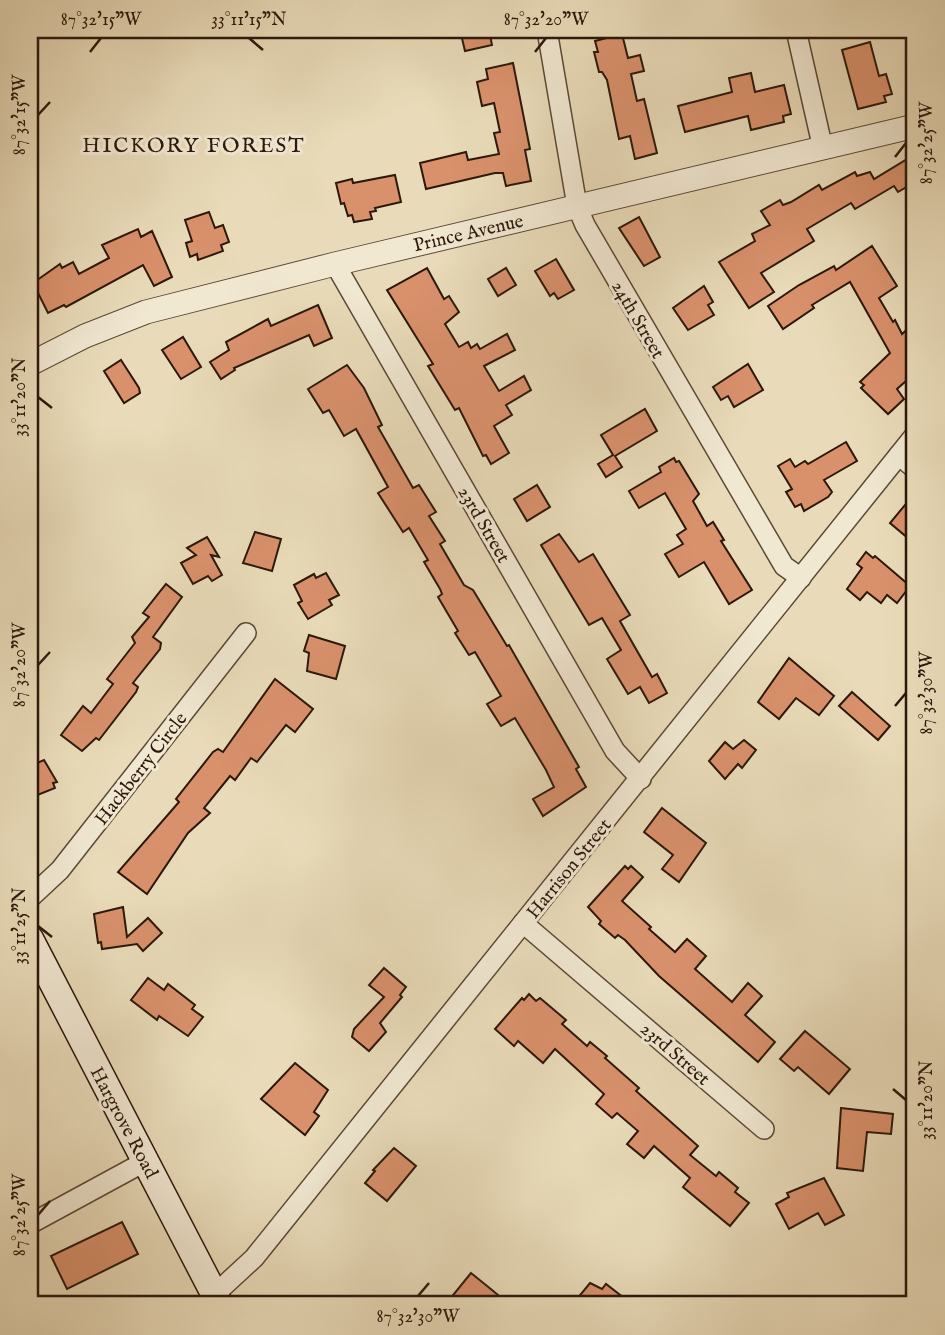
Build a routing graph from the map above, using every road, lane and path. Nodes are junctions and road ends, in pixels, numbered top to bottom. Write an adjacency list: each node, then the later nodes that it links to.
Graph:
1 (547, 30): 5 (street, 24th Street)
2 (796, 30): 4 (street)
3 (915, 126): 4 (street, Prince Avenue)
4 (823, 149): 5 (street, Prince Avenue)
5 (577, 206): 6 (street, Prince Avenue); 11 (street, 24th Street)
6 (335, 264): 7 (street, Prince Avenue); 13 (street, 23rd Street)
7 (30, 364)
8 (915, 435): 9 (street, Harrison Street)
9 (899, 456): 10 (street); 11 (street, Harrison Street)
10 (915, 469)
11 (801, 578): 13 (street, Harrison Street)
12 (246, 633): 14 (street, Hackberry Circle)
13 (642, 779): 15 (street, Harrison Street)
14 (30, 898)
15 (523, 923): 17 (street, 23rd Street); 20 (street, Harrison Street)
16 (30, 939): 18 (main road, Hargrove Road)
17 (764, 1129)
18 (146, 1161): 19 (street); 20 (main road, Hargrove Road)
19 (30, 1224)
20 (217, 1300)

